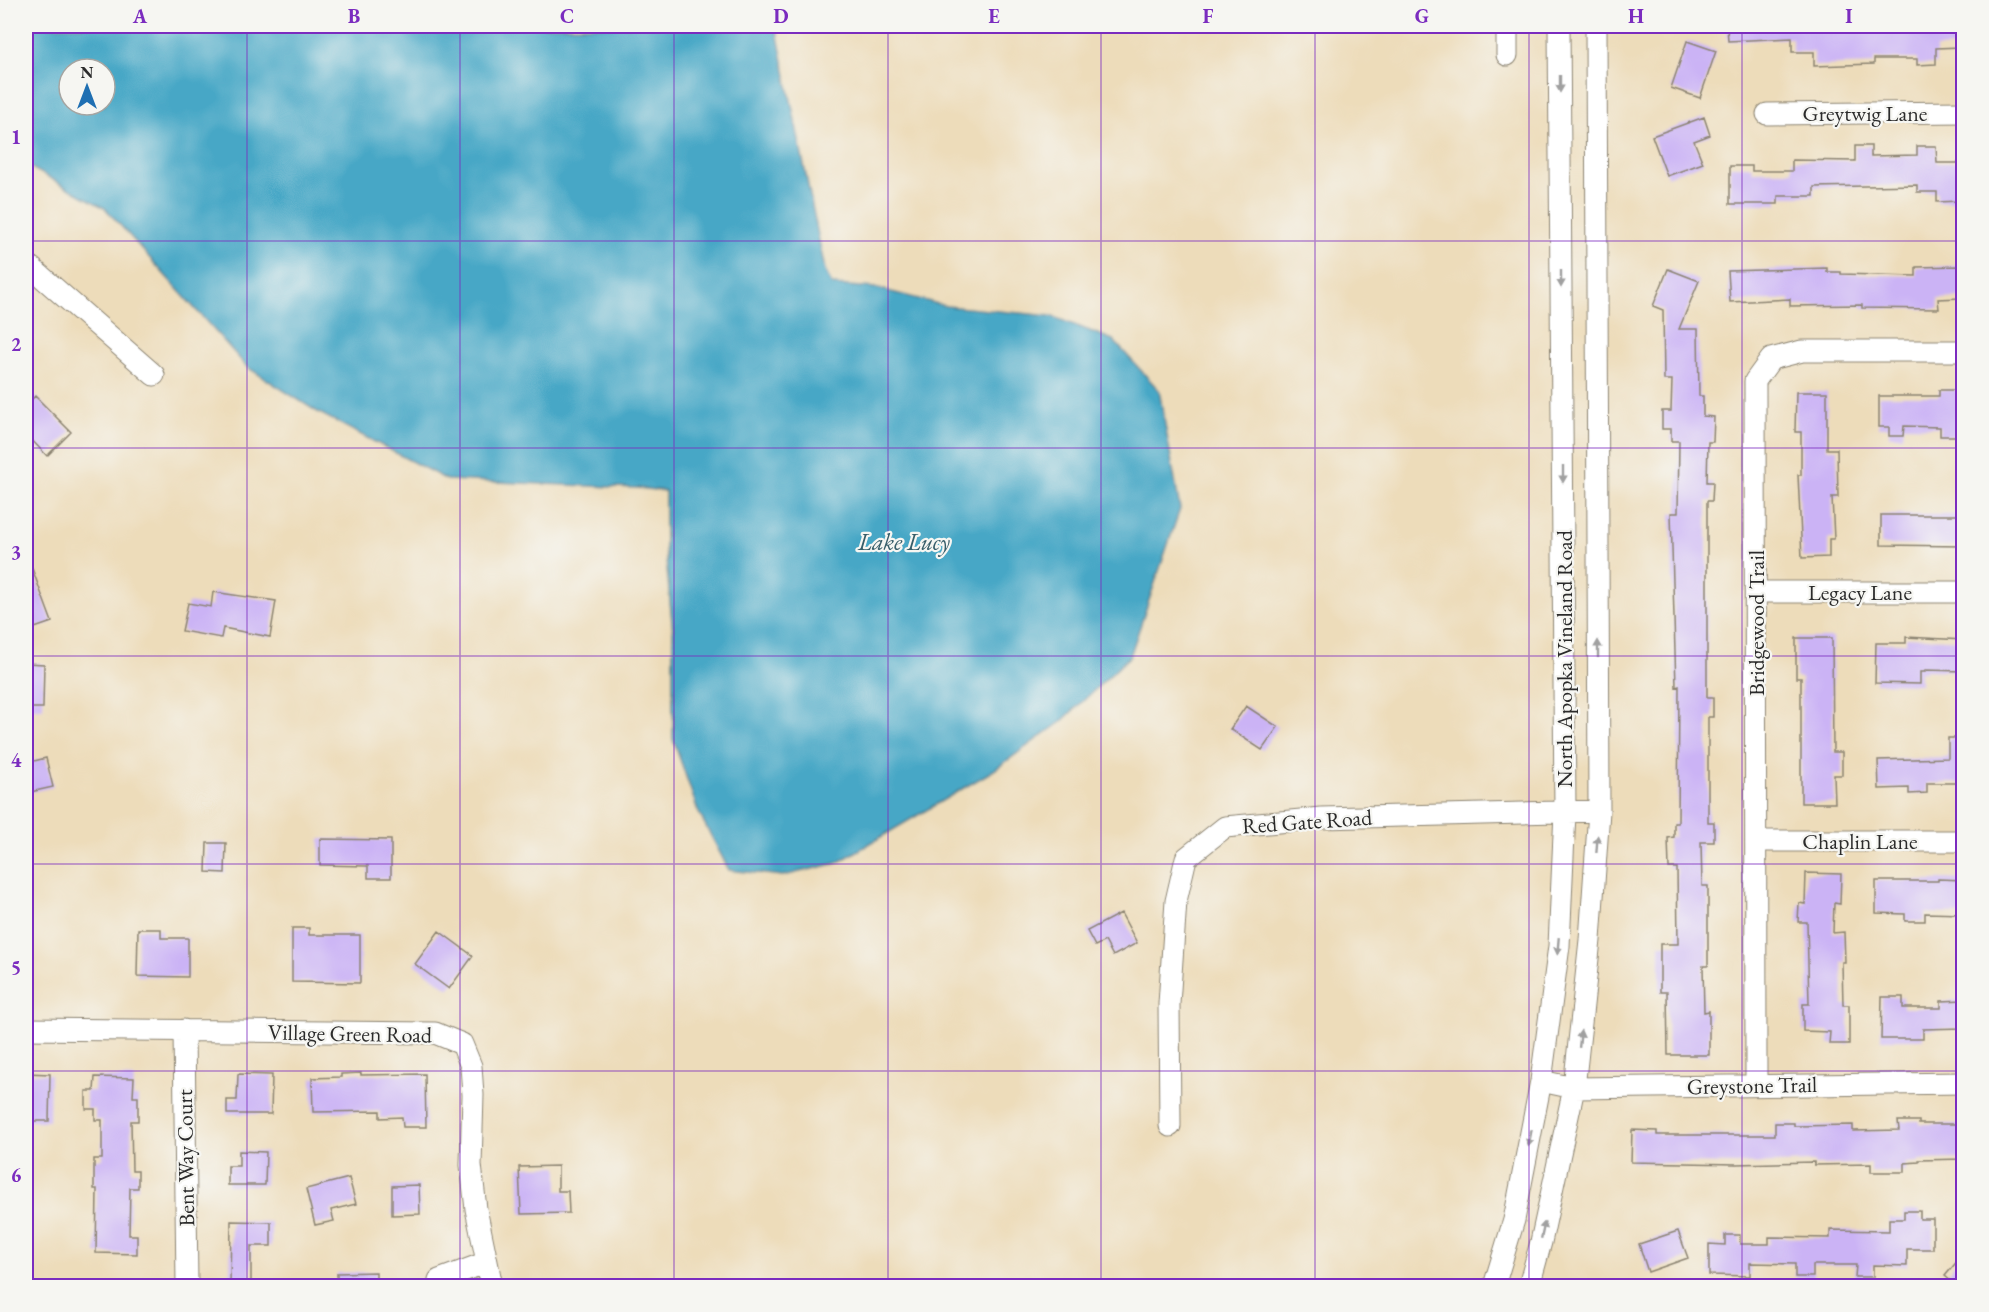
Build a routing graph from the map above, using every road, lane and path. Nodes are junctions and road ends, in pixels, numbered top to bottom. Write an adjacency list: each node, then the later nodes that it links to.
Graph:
1 (1507, 26): 4 (street)
2 (1559, 26): 13 (street, North Apopka Vineland Road, one-way to 13)
3 (1596, 26): 12 (street, North Apopka Vineland Road, one-way to 3)
4 (1507, 55)
5 (1964, 112): 6 (street, Greytwig Lane)
6 (1767, 114)
7 (26, 263): 9 (street)
8 (1964, 351): 10 (street, Bridgewood Trail)
9 (154, 375)
10 (1756, 592): 11 (street, Legacy Lane); 15 (street, Bridgewood Trail)
11 (1964, 592)
12 (1599, 811): 13 (street, Red Gate Road); 21 (street, North Apopka Vineland Road, one-way to 12)
13 (1565, 812): 18 (street, North Apopka Vineland Road, one-way to 18); 22 (street, Red Gate Road)
14 (1964, 840): 15 (street, Chaplin Lane)
15 (1757, 841): 20 (street, Bridgewood Trail)
16 (26, 1029): 17 (street, Village Green Road)
17 (184, 1030): 23 (street, Village Green Road); 25 (street, Bent Way Court)
18 (1541, 1081): 21 (street, Greystone Trail); 27 (street, North Apopka Vineland Road, one-way to 27)
19 (1964, 1083): 20 (street, Greystone Trail)
20 (1756, 1085): 21 (street, Greystone Trail)
21 (1574, 1088): 28 (street, North Apopka Vineland Road, one-way to 21)
22 (1170, 1126)
23 (487, 1262): 24 (street); 26 (street, Village Green Road)
24 (439, 1280)
25 (187, 1287)
26 (492, 1287)
27 (1494, 1287)
28 (1528, 1287)

